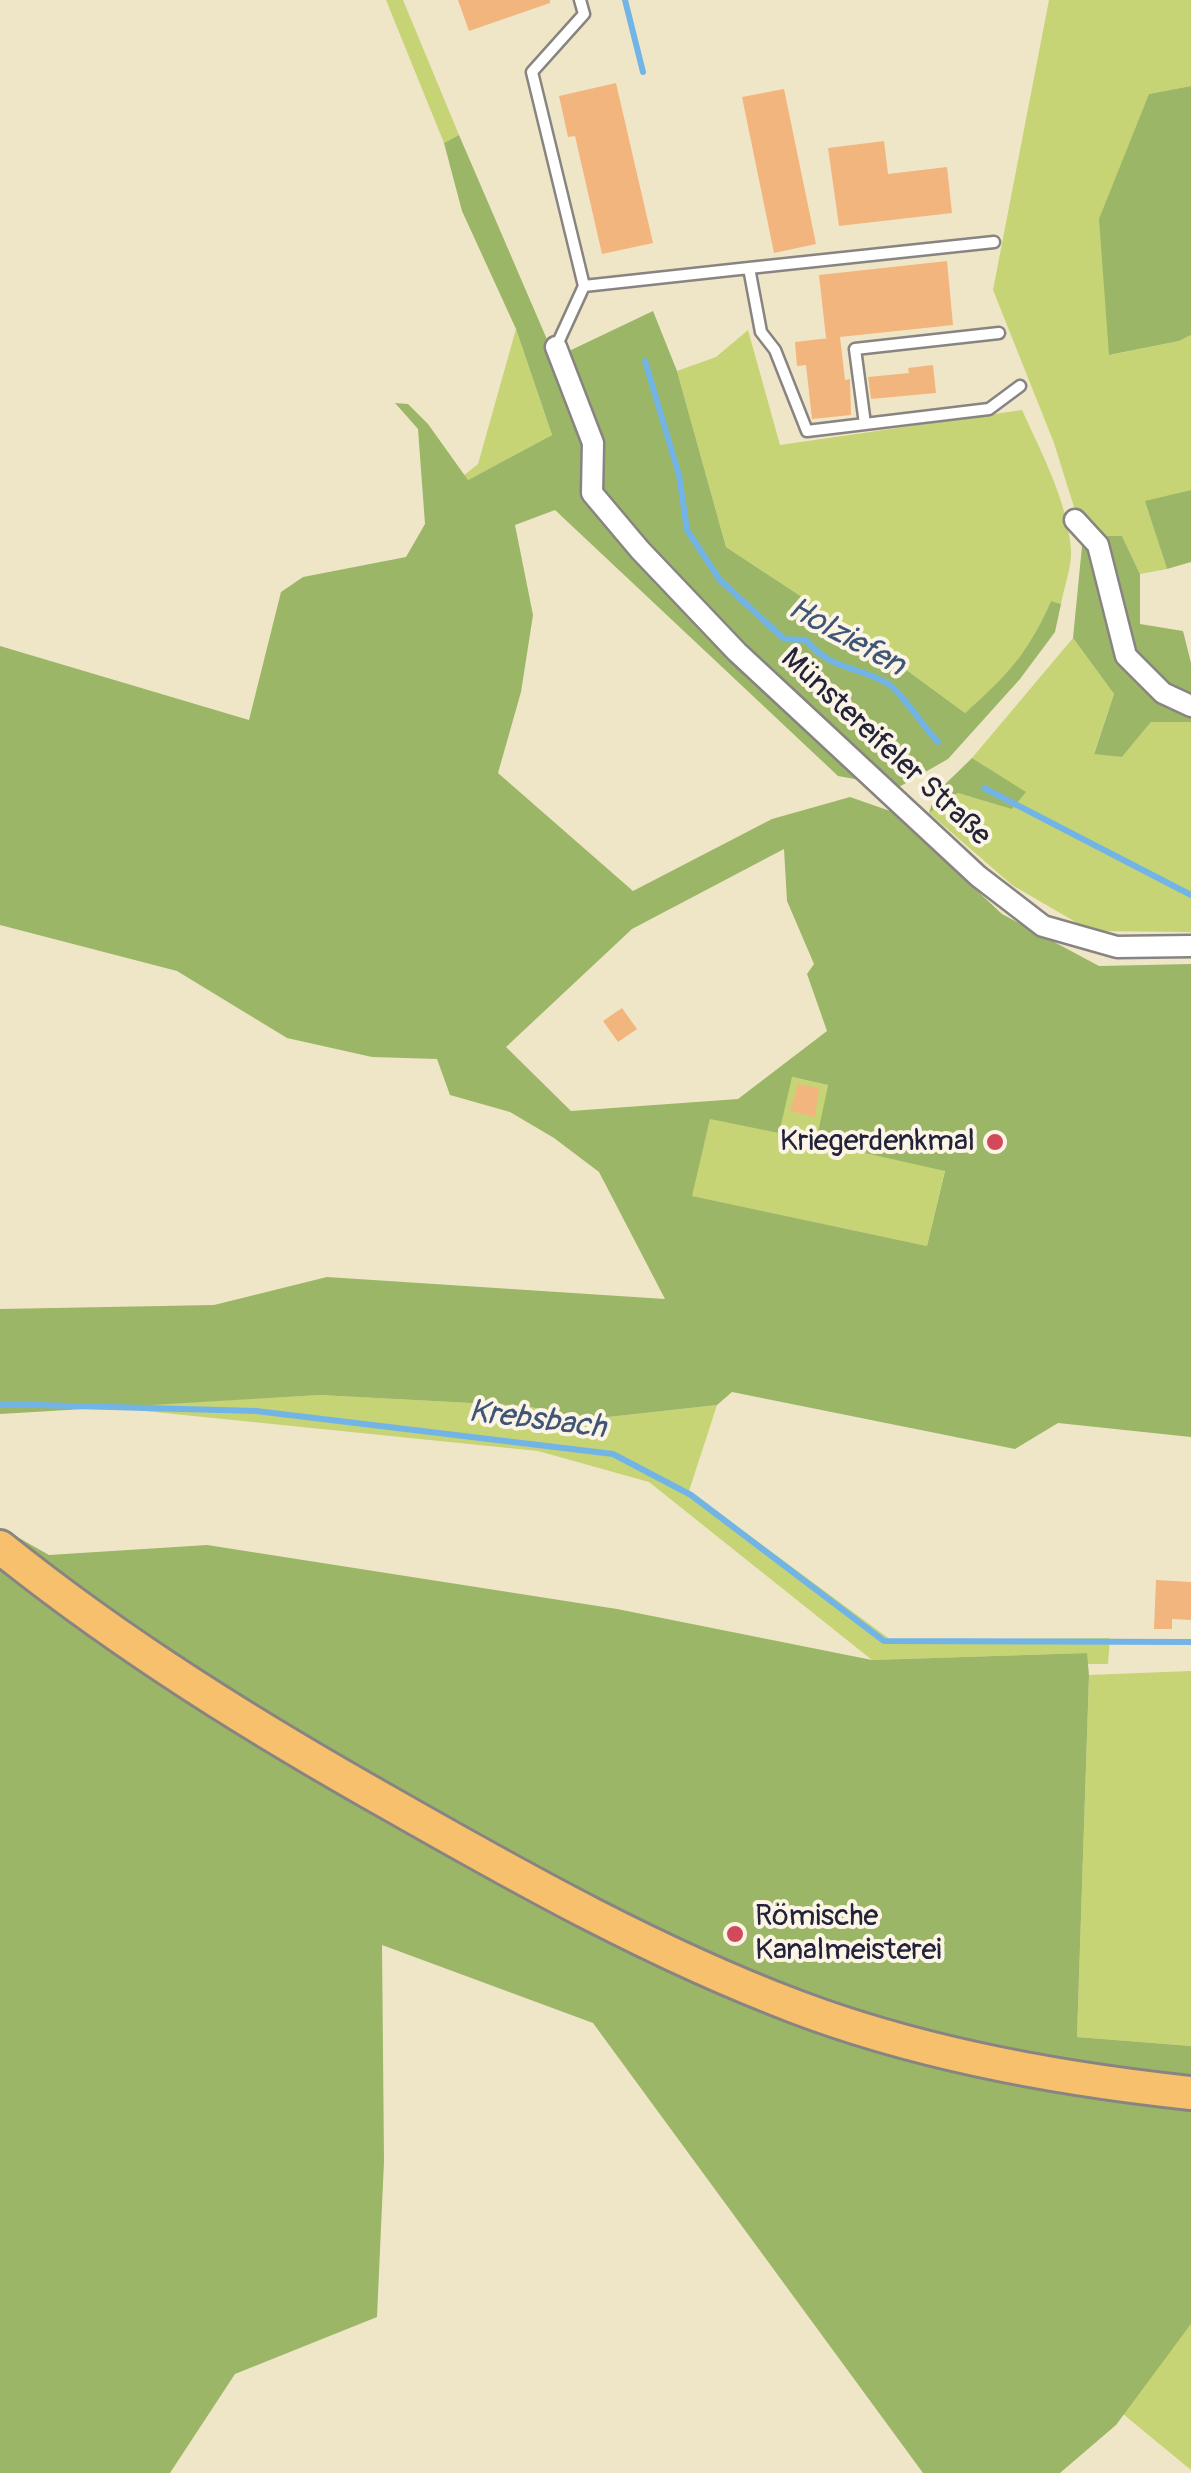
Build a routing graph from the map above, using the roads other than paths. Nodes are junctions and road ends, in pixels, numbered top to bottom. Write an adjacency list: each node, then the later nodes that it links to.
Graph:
1 (580, 0): 4 (lane)
2 (994, 242): 3 (lane)
3 (749, 268): 4 (lane); 8 (lane)
4 (584, 286): 6 (lane)
5 (999, 333): 8 (lane)
6 (556, 348): 11 (street, Münstereifeler Straße)
7 (1020, 386): 8 (lane)
8 (865, 424)
9 (1075, 520): 10 (street)
10 (1191, 706)
11 (1191, 946)
12 (0, 1546): 13 (main road)
13 (1191, 2094)

